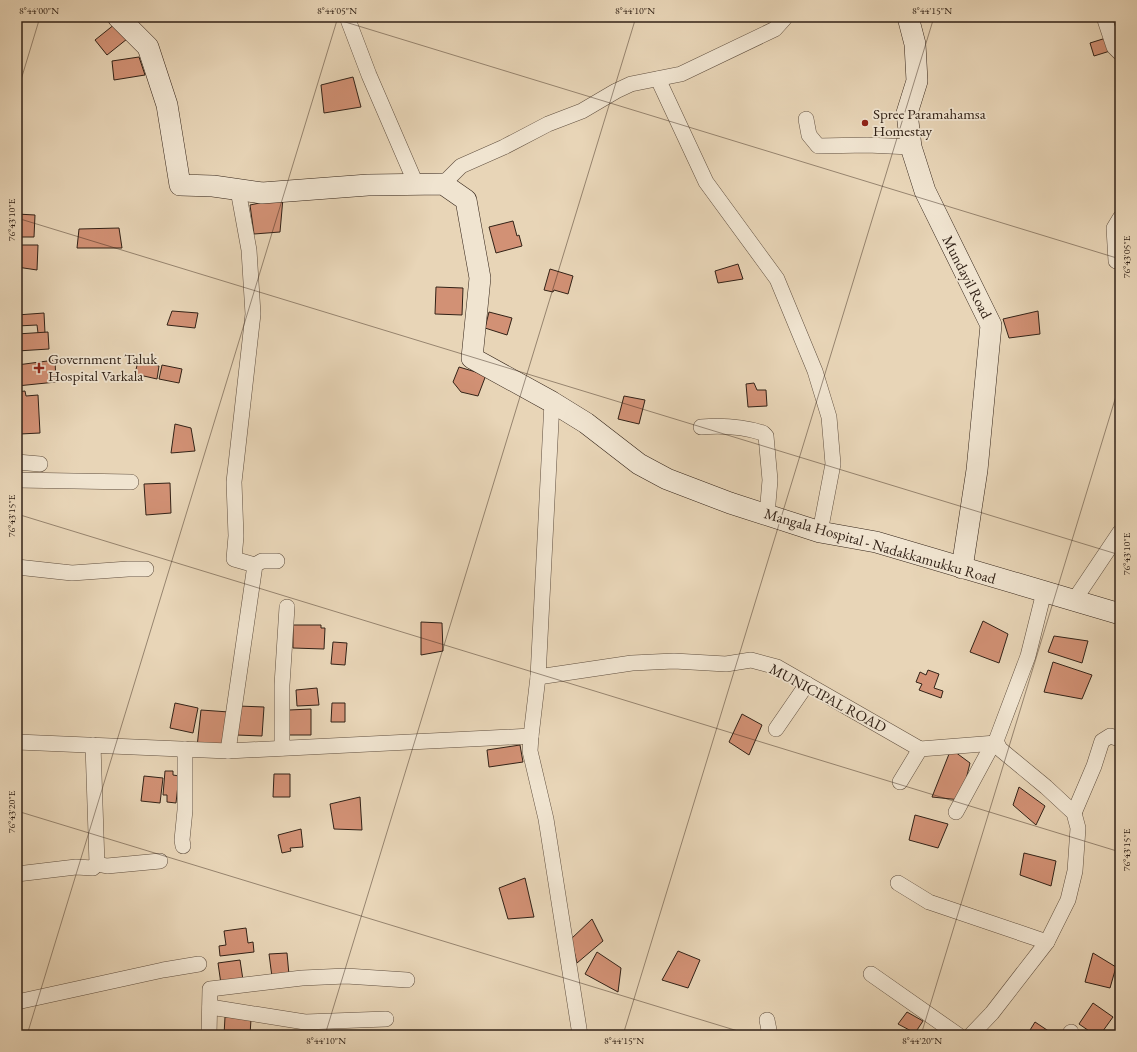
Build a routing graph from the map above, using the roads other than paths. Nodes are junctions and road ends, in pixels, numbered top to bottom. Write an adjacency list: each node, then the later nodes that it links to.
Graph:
1 (118, 17): 12 (main road)
2 (347, 17): 10 (street)
3 (783, 17): 7 (street)
4 (908, 17): 9 (main road, Mundayil Road)
5 (1104, 17): 6 (street)
6 (1120, 53)
7 (658, 79): 11 (street); 22 (street)
8 (806, 119): 9 (street)
9 (911, 147): 27 (main road, Mundayil Road)
10 (416, 184): 11 (main road); 12 (main road)
11 (443, 184): 15 (main road, Mangala Hospital - Nadakkamukku Road)
12 (238, 190): 25 (street)
13 (1120, 218): 14 (street)
14 (1116, 260)
15 (552, 402): 21 (main road, Mangala Hospital - Nadakkamukku Road); 33 (street)
16 (701, 427): 21 (street)
17 (17, 462): 18 (street)
18 (40, 464)
19 (17, 480): 20 (street)
20 (131, 482)
21 (766, 515): 22 (main road, Mangala Hospital - Nadakkamukku Road)
22 (820, 532): 27 (main road, Mangala Hospital - Nadakkamukku Road)
23 (1120, 532): 30 (street)
24 (277, 561): 25 (street)
25 (255, 566): 44 (street)
26 (17, 567): 28 (street)
27 (962, 568): 29 (main road, Mangala Hospital - Nadakkamukku Road)
28 (146, 569)
29 (1044, 592): 30 (main road, Mangala Hospital - Nadakkamukku Road); 39 (street)
30 (1076, 599): 32 (main road, Mangala Hospital - Nadakkamukku Road)
31 (286, 607): 41 (street)
32 (1120, 614)
33 (538, 677): 34 (street, MUNICIPAL ROAD); 36 (street)
34 (807, 684): 35 (street); 43 (street, MUNICIPAL ROAD)
35 (776, 729)
36 (531, 736): 41 (street); 62 (street)
37 (1120, 739): 47 (street)
38 (17, 742): 40 (street)
39 (996, 743): 43 (street); 46 (street); 47 (street)
40 (93, 745): 42 (street); 50 (street)
41 (282, 748): 44 (street)
42 (185, 749): 44 (street); 48 (street)
43 (920, 749): 45 (street)
44 (228, 751)
45 (900, 782)
46 (956, 812)
47 (1074, 813): 53 (street)
48 (183, 846)
49 (160, 861): 50 (street)
50 (97, 864): 51 (street)
51 (17, 874)
52 (898, 883): 53 (street)
53 (1047, 942): 65 (street)
54 (199, 964): 57 (street)
55 (871, 974): 64 (street)
56 (407, 980): 58 (street)
57 (17, 1002)
58 (210, 1007): 59 (street); 61 (street)
59 (386, 1019)
60 (767, 1020): 63 (street)
61 (209, 1035)
62 (580, 1035)
63 (770, 1035)
64 (958, 1035)
65 (971, 1035)

